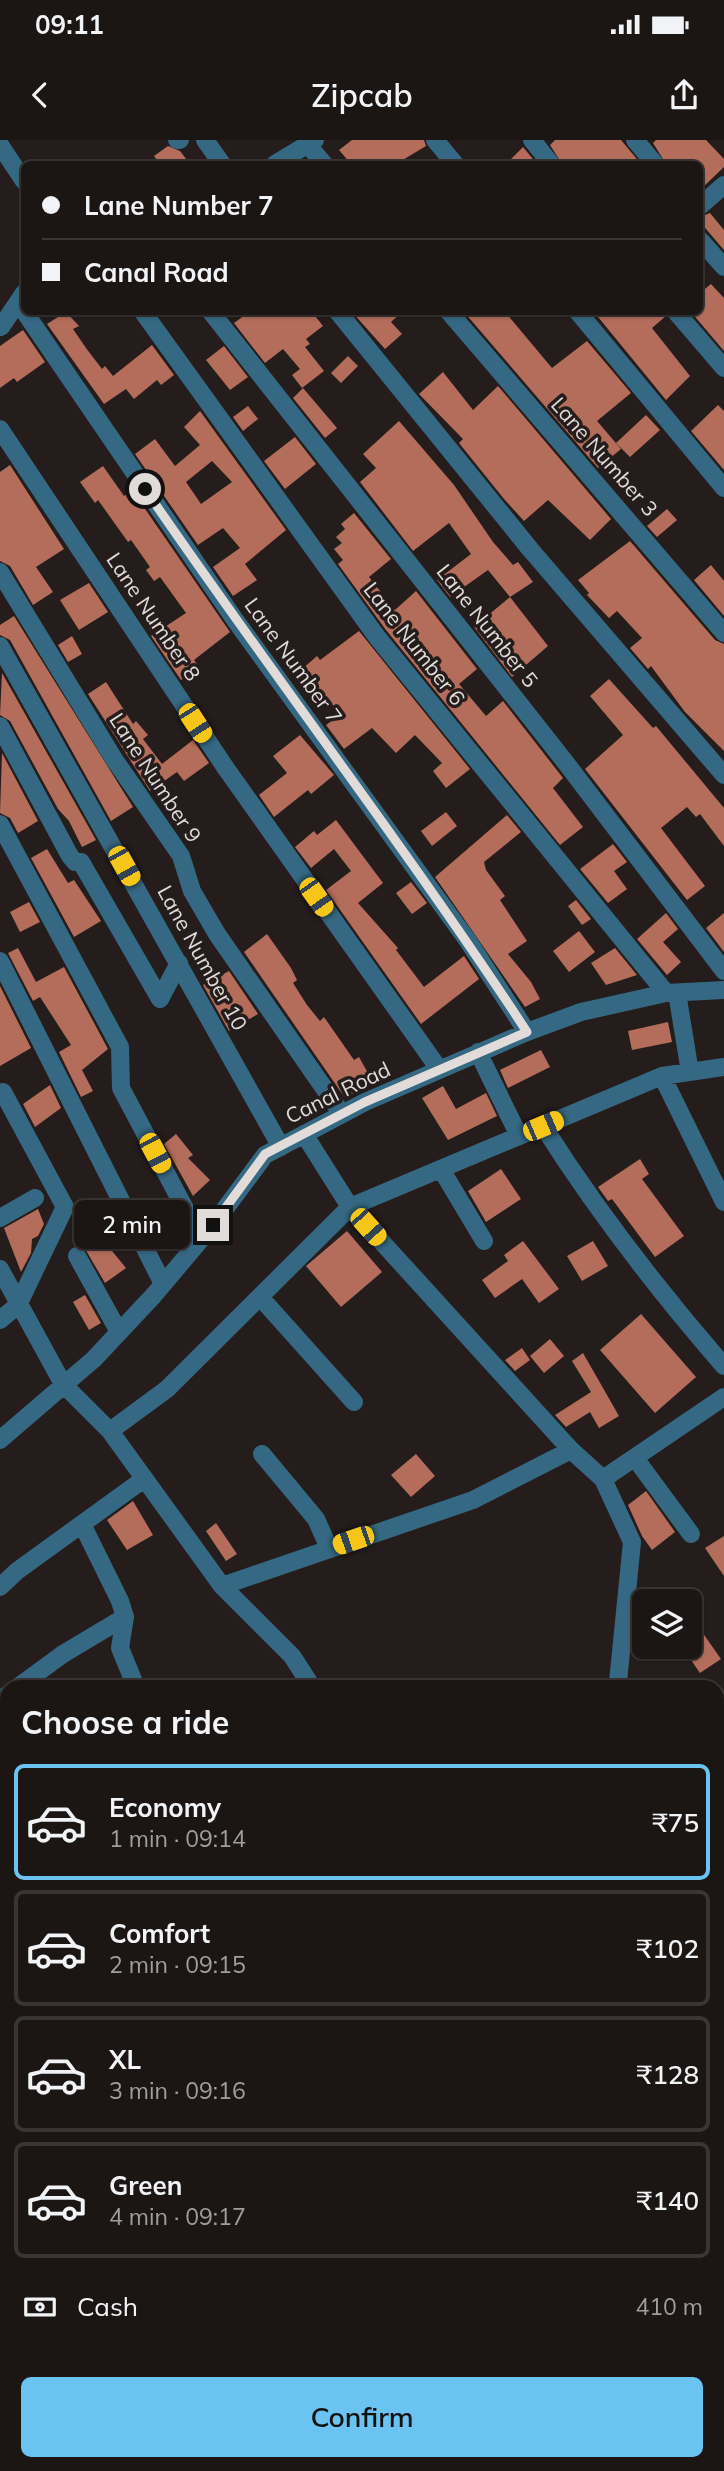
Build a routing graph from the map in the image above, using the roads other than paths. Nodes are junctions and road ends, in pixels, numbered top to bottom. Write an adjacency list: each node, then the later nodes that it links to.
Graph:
1 (205, 140): 7 (street)
2 (435, 140): 10 (street)
3 (532, 140): 11 (street)
4 (635, 140): 12 (street)
5 (311, 143): 8 (street); 9 (street)
6 (0, 145): 13 (street)
7 (220, 161)
8 (280, 161)
9 (322, 161)
10 (453, 161)
11 (549, 161)
12 (652, 161)
13 (21, 176)
14 (703, 243): 15 (street)
15 (724, 267)
16 (21, 297): 25 (street)
17 (24, 315): 25 (street)
18 (29, 315): 40 (street, Lane Number 7)
19 (145, 315): 39 (street, Lane Number 6)
20 (213, 315): 37 (street, Lane Number 5)
21 (340, 315): 33 (street)
22 (452, 315): 30 (street, Lane Number 3)
23 (580, 315): 28 (street)
24 (679, 315): 26 (street)
25 (1, 327)
26 (724, 368)
27 (0, 429): 43 (street, Lane Number 8)
28 (724, 488)
29 (0, 572): 47 (street, Lane Number 9)
30 (724, 633)
31 (0, 646): 36 (street, Lane Number 10)
32 (0, 726): 36 (street)
33 (724, 775)
34 (0, 824): 57 (street)
35 (0, 961): 61 (street)
36 (179, 963): 51 (street, Lane Number 10)
37 (724, 971)
38 (724, 990): 39 (street, Canal Road)
39 (671, 993): 40 (street, Canal Road); 44 (street)
40 (527, 1032): 41 (street, Canal Road)
41 (478, 1052): 43 (street, Canal Road); 50 (street)
42 (724, 1066): 44 (street)
43 (439, 1069): 47 (street, Canal Road)
44 (690, 1072): 45 (street)
45 (662, 1076): 48 (street); 54 (street)
46 (3, 1092): 63 (street)
47 (342, 1114): 49 (street, Canal Road)
48 (543, 1126): 50 (street); 66 (street)
49 (304, 1134): 51 (street, Canal Road); 55 (street)
50 (519, 1136): 52 (street)
51 (281, 1147): 57 (street, Canal Road)
52 (441, 1168): 55 (street); 58 (street)
53 (35, 1198): 56 (street)
54 (724, 1202)
55 (349, 1207): 62 (street); 72 (street)
56 (0, 1219)
57 (201, 1239): 61 (street, Canal Road)
58 (484, 1241)
59 (76, 1256): 65 (street)
60 (0, 1269): 63 (street)
61 (163, 1284): 65 (street, Canal Road)
62 (260, 1297): 69 (street); 70 (street)
63 (18, 1305): 64 (street); 67 (street)
64 (0, 1320)
65 (119, 1332): 67 (street, Canal Road)
66 (724, 1366)
67 (63, 1384): 70 (street); 71 (street, Canal Road)
68 (724, 1397): 74 (street)
69 (354, 1402)
70 (110, 1431): 75 (street)
71 (0, 1440)
72 (571, 1450): 76 (street); 79 (street)
73 (262, 1454): 79 (street)
74 (635, 1458): 76 (street); 78 (street)
75 (145, 1479): 77 (street); 80 (street)
76 (603, 1479): 86 (street)
77 (82, 1524): 81 (street); 82 (street)
78 (691, 1534)
79 (329, 1548): 80 (street)
80 (222, 1586): 85 (street)
81 (0, 1587)
82 (125, 1617): 83 (street); 84 (street)
83 (28, 1680)
84 (133, 1680)
85 (307, 1680)
86 (618, 1680)

